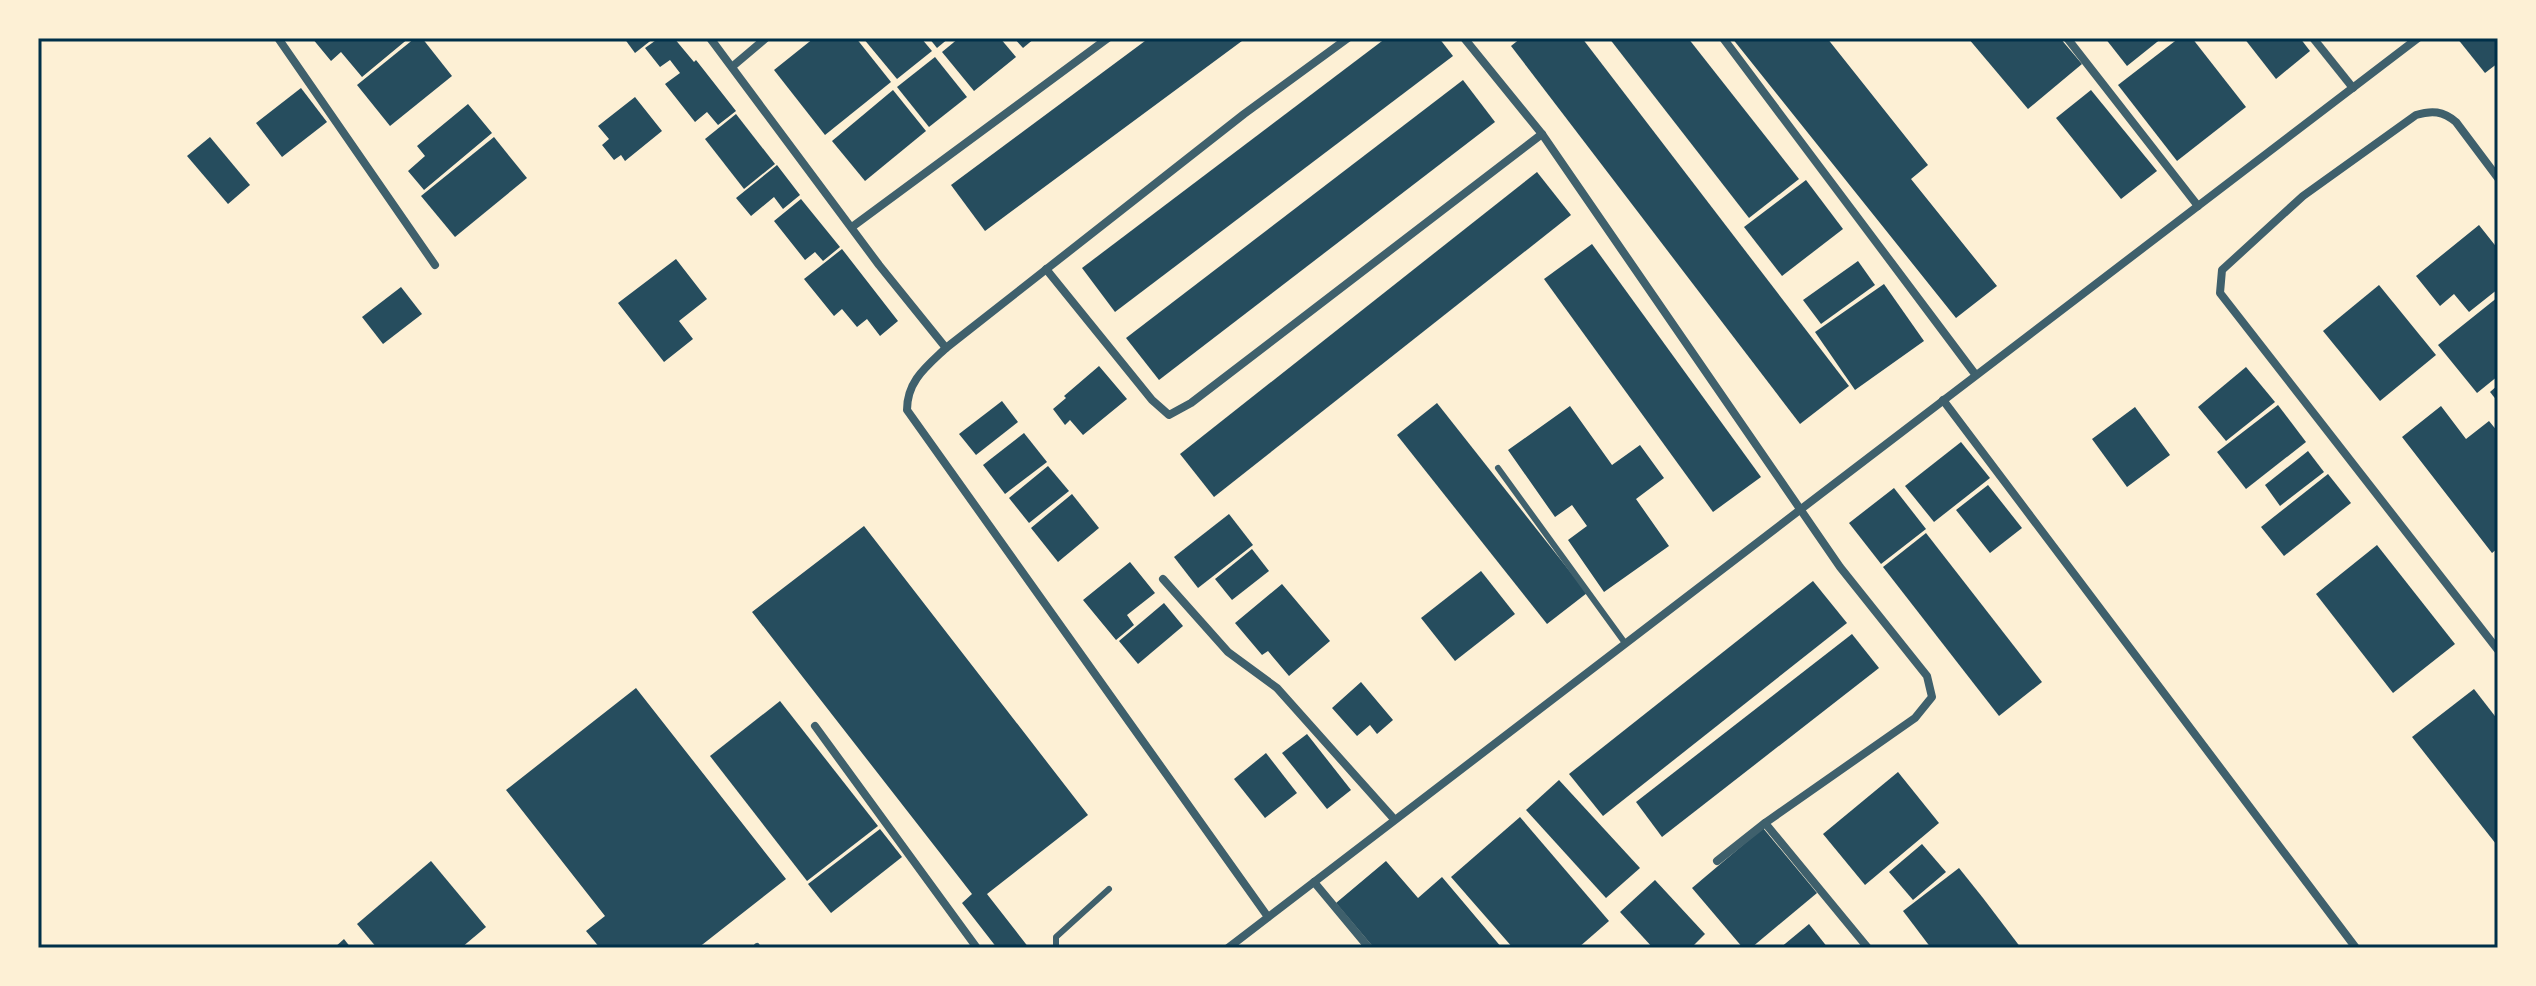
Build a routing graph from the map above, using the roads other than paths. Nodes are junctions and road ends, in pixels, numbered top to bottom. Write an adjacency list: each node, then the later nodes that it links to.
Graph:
1 (278, 38): 17 (street)
2 (710, 38): 11 (street)
3 (766, 38): 11 (street)
4 (1108, 38): 16 (street)
5 (1348, 38): 18 (street)
6 (1464, 38): 13 (street)
7 (1723, 38): 20 (street)
8 (2067, 38): 15 (street)
9 (2313, 38): 12 (street)
10 (2418, 38): 12 (street)
11 (733, 66): 16 (street)
12 (2353, 88): 15 (street)
13 (1542, 134): 18 (street); 23 (street)
14 (2498, 178): 26 (street)
15 (2198, 206): 20 (street)
16 (852, 227): 19 (street)
17 (435, 265)
18 (1046, 269): 19 (street)
19 (946, 348): 33 (street)
20 (1975, 374): 21 (street)
21 (1943, 400): 23 (street); 39 (street)
22 (1498, 468): 25 (lane)
23 (1801, 510): 25 (street); 29 (street)
24 (1163, 579): 28 (street)
25 (1625, 643): 28 (street)
26 (2498, 650)
27 (815, 726): 34 (street)
28 (1394, 819): 31 (street)
29 (1765, 823): 30 (street); 38 (street)
30 (1717, 861)
31 (1314, 882): 33 (street); 37 (street)
32 (1109, 889): 35 (lane)
33 (1268, 917): 36 (street)
34 (977, 948)
35 (1056, 948)
36 (1228, 948)
37 (1369, 948)
38 (1868, 948)
39 (2356, 948)

